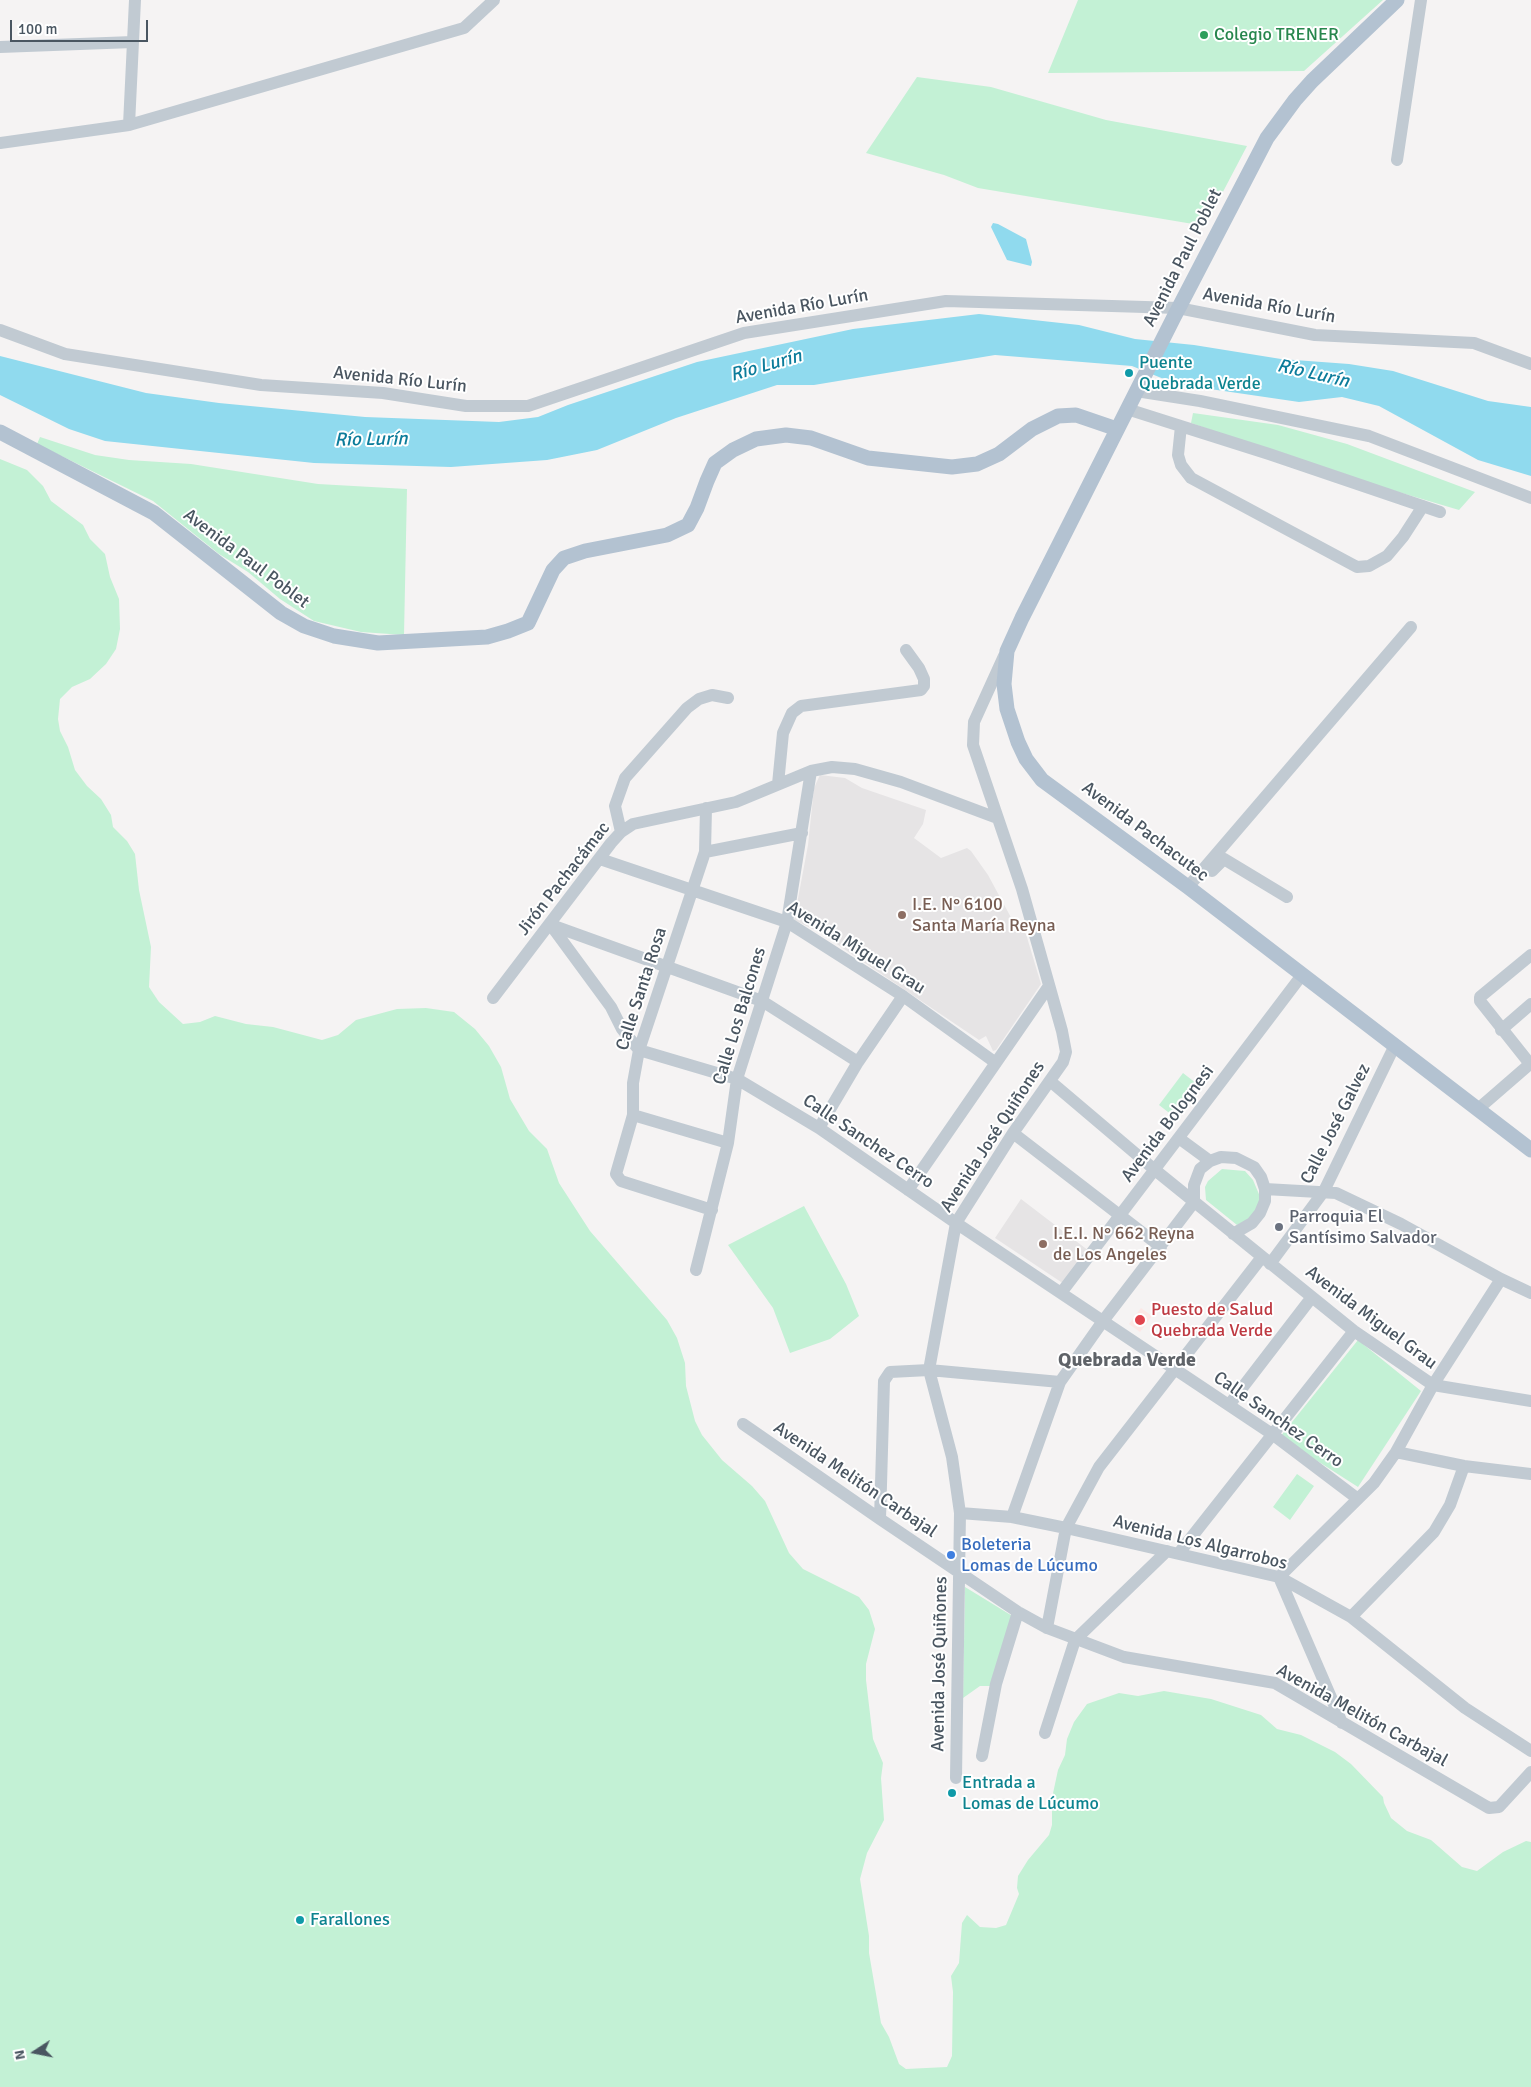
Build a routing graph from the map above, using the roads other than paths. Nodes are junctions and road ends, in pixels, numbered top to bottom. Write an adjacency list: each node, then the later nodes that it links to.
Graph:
1 (134, 0): 5 (street)
2 (494, 0): 7 (street)
3 (1397, 0): 10 (main road, Avenida Paul Poblet)
4 (1422, 0): 9 (street)
5 (133, 42): 6 (street); 7 (street)
6 (0, 47)
7 (130, 125): 8 (street)
8 (0, 143)
9 (1397, 160)
10 (1176, 313): 11 (street, Avenida Río Lurín); 12 (street, Avenida Río Lurín); 13 (main road, Avenida Paul Poblet)
11 (0, 330)
12 (1531, 364)
13 (1138, 387): 14 (main road, Avenida Paul Poblet); 18 (street)
14 (1127, 410): 15 (street); 16 (main road, Avenida Paul Poblet)
15 (1181, 426): 19 (street); 19 (street)
16 (1117, 429): 17 (main road, Avenida Paul Poblet); 23 (main road, Avenida Pachacutec)
17 (0, 432)
18 (1531, 498)
19 (1423, 506): 20 (street)
20 (1440, 512)
21 (1410, 627): 34 (street)
22 (906, 650): 26 (street)
23 (1007, 651): 28 (street, Avenida José Quiñones); 34 (main road, Avenida Pachacutec)
24 (728, 698): 29 (street)
25 (811, 770): 26 (street, Jirón Pachacámac); 28 (street, Jirón Pachacámac); 30 (street, Calle Los Balcones)
26 (778, 784): 27 (street, Jirón Pachacámac)
27 (706, 808): 29 (street, Jirón Pachacámac); 31 (street, Calle Santa Rosa)
28 (997, 818): 41 (street, Avenida José Quiñones)
29 (621, 832): 32 (street, Jirón Pachacámac)
30 (802, 833): 31 (street); 36 (street, Calle Los Balcones)
31 (705, 852): 33 (street, Calle Santa Rosa)
32 (600, 859): 33 (street, Avenida Miguel Grau); 37 (street, Jirón Pachacámac)
33 (693, 890): 36 (street, Avenida Miguel Grau); 39 (street, Calle Santa Rosa)
34 (1191, 890): 35 (street); 40 (main road, Avenida Pachacutec)
35 (1287, 897)
36 (787, 922): 42 (street, Avenida Miguel Grau); 44 (street, Calle Los Balcones)
37 (550, 924): 39 (street); 43 (street, Jirón Pachacámac); 48 (street)
38 (1531, 955): 46 (street)
39 (668, 967): 44 (street); 48 (street, Calle Santa Rosa)
40 (1302, 975): 47 (main road, Avenida Pachacutec); 58 (street, Avenida Bolognesi)
41 (1049, 986): 50 (street); 53 (street, Avenida José Quiñones)
42 (903, 996): 49 (street); 50 (street, Avenida Miguel Grau)
43 (493, 998)
44 (762, 1002): 49 (street); 52 (street, Calle Los Balcones)
45 (1531, 1004): 46 (street)
46 (1501, 1030): 51 (street)
47 (1395, 1045): 54 (main road, Avenida Pachacutec); 65 (street, Calle José Galvez)
48 (639, 1050): 52 (street, Calle Sanchez Cerro); 55 (street, Calle Santa Rosa)
49 (858, 1062): 56 (street)
50 (996, 1063): 64 (street)
51 (1530, 1063): 54 (street)
52 (737, 1079): 56 (street, Calle Sanchez Cerro); 59 (street, Calle Los Balcones)
53 (1050, 1081): 57 (street, Avenida José Quiñones); 62 (street, Avenida Miguel Grau)
54 (1478, 1109): 60 (main road, Avenida Pachacutec)
55 (633, 1115): 59 (street); 67 (street, Calle Santa Rosa)
56 (819, 1128): 64 (street, Calle Sanchez Cerro)
57 (1013, 1133): 68 (street); 69 (street, Avenida José Quiñones)
58 (1180, 1139): 61 (street); 62 (street, Avenida Bolognesi)
59 (728, 1143): 67 (street, Calle Los Balcones)
60 (1531, 1150)
61 (1210, 1161): 63 (street); 66 (street)
62 (1154, 1170): 66 (street, Avenida Miguel Grau); 68 (street, Avenida Bolognesi)
63 (1265, 1189): 65 (street); 70 (street)
64 (908, 1190): 69 (street, Calle Sanchez Cerro)
65 (1324, 1191): 72 (street, Calle José Galvez); 74 (street)
66 (1194, 1202): 70 (street, Avenida Miguel Grau); 71 (street)
67 (712, 1210): 73 (street, Calle Los Balcones)
68 (1120, 1216): 71 (street); 75 (street, Avenida Bolognesi)
69 (956, 1223): 75 (street, Calle Sanchez Cerro); 80 (street, Avenida José Quiñones)
70 (1233, 1234): 72 (street, Avenida Miguel Grau)
71 (1161, 1247): 78 (street)
72 (1266, 1260): 77 (street, Avenida Miguel Grau); 81 (street, Calle José Galvez)
73 (696, 1270)
74 (1501, 1279): 76 (street); 83 (street)
75 (1061, 1293): 78 (street, Calle Sanchez Cerro)
76 (1531, 1293)
77 (1312, 1297): 79 (street, Avenida Miguel Grau); 85 (street)
78 (1103, 1321): 81 (street, Calle Sanchez Cerro); 82 (street)
79 (1354, 1330): 83 (street, Avenida Miguel Grau); 87 (street)
80 (929, 1370): 82 (street); 92 (street, Avenida José Quiñones); 94 (street)
81 (1174, 1370): 85 (street, Calle Sanchez Cerro); 95 (street, Calle José Galvez)
82 (1060, 1382): 93 (street)
83 (1433, 1386): 84 (street, Avenida Miguel Grau); 88 (street)
84 (1531, 1401)
85 (1229, 1405): 87 (street, Calle Sanchez Cerro)
86 (743, 1424): 94 (street, Avenida Melitón Carbajal)
87 (1272, 1434): 91 (street, Calle Sanchez Cerro); 96 (street)
88 (1396, 1452): 89 (street); 91 (street)
89 (1464, 1466): 90 (street); 100 (street)
90 (1531, 1474)
91 (1358, 1499): 98 (street)
92 (960, 1513): 93 (street, Avenida Los Algarrobos); 97 (street, Avenida José Quiñones)
93 (1012, 1517): 95 (street, Avenida Los Algarrobos)
94 (880, 1519): 97 (street, Avenida Melitón Carbajal)
95 (1066, 1528): 96 (street, Avenida Los Algarrobos); 101 (street, Calle José Galvez)
96 (1173, 1552): 98 (street, Avenida Los Algarrobos); 102 (street)
97 (960, 1573): 99 (street, Avenida Melitón Carbajal); 108 (street, Avenida José Quiñones)
98 (1280, 1577): 100 (street, Avenida Los Algarrobos); 103 (street)
99 (1018, 1612): 101 (street, Avenida Melitón Carbajal); 106 (street)
100 (1351, 1617): 105 (street, Avenida Los Algarrobos)
101 (1047, 1628): 102 (street, Avenida Melitón Carbajal)
102 (1075, 1640): 103 (street, Avenida Melitón Carbajal); 104 (street)
103 (1342, 1724): 107 (street, Avenida Melitón Carbajal)
104 (1045, 1733)
105 (1531, 1751)
106 (982, 1756)
107 (1531, 1772)
108 (956, 1778)

